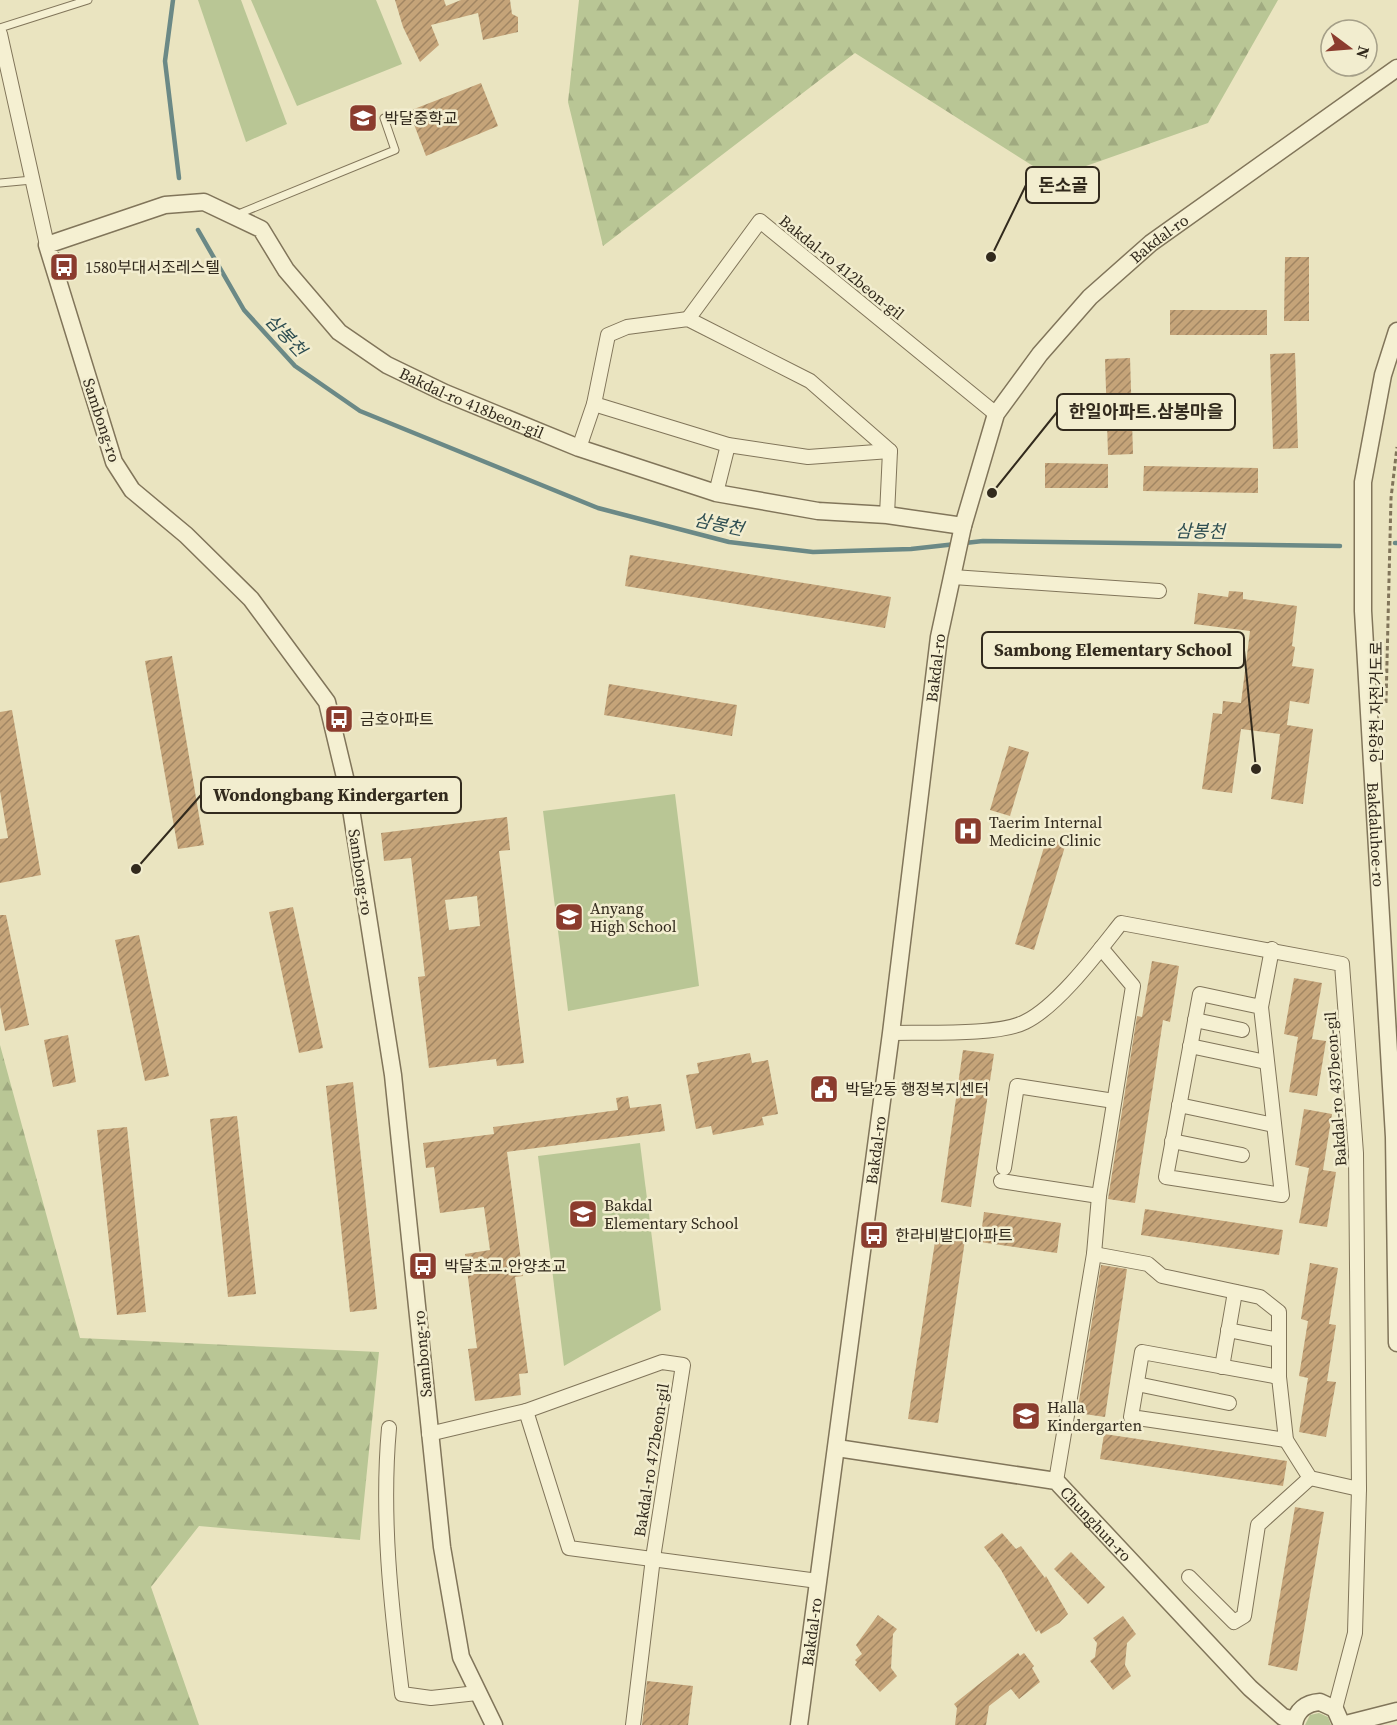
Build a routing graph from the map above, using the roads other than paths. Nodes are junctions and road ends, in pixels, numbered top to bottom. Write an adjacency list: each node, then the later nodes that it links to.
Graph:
1 (88, 0): 2 (lane)
2 (0, 28)
3 (0, 34): 6 (street, Sambong-ro)
4 (1397, 68): 13 (street, Bakdal-ro)
5 (384, 118): 8 (lane)
6 (32, 180): 7 (lane); 9 (street, Sambong-ro)
7 (0, 183)
8 (236, 215): 9 (street, Bakdal-ro 418beon-gil); 15 (street, Bakdal-ro 418beon-gil)
9 (47, 245): 47 (street, Sambong-ro)
10 (688, 319): 12 (street); 13 (street, Bakdal-ro 412beon-gil); 16 (street)
11 (1397, 331): 40 (street, Bakdaluhoe-ro)
12 (594, 404): 14 (street); 15 (street)
13 (996, 414): 19 (street, Bakdal-ro)
14 (728, 445): 16 (street); 17 (street)
15 (579, 448): 17 (street, Bakdal-ro 418beon-gil)
16 (890, 451): 18 (street)
17 (716, 493): 18 (street, Bakdal-ro 418beon-gil)
18 (888, 515): 19 (street, Bakdal-ro 418beon-gil)
19 (962, 530): 20 (street, Bakdal-ro)
20 (953, 575): 21 (street); 27 (street, Bakdal-ro)
21 (1159, 591)
22 (1101, 948): 23 (street, Bakdal-ro 437beon-gil); 27 (street, Bakdal-ro 437beon-gil); 30 (street)
23 (1272, 949): 24 (street); 52 (street, Bakdal-ro 437beon-gil)
24 (1261, 1007): 25 (street); 29 (street)
25 (1195, 1020): 26 (street); 28 (street)
26 (1242, 1030)
27 (891, 1033): 49 (street, Bakdal-ro)
28 (1190, 1046): 29 (street); 31 (street)
29 (1266, 1062): 32 (street)
30 (1114, 1101): 35 (street); 35 (street)
31 (1179, 1105): 32 (street); 33 (street)
32 (1274, 1125): 33 (street)
33 (1172, 1141): 34 (street)
34 (1242, 1155)
35 (1099, 1196): 36 (street)
36 (1094, 1254): 37 (street); 51 (street)
37 (1235, 1292): 38 (street); 39 (street)
38 (1228, 1330): 39 (street); 41 (street)
39 (1279, 1340): 42 (street)
40 (1397, 1343)
41 (1222, 1367): 42 (street); 43 (street)
42 (1278, 1377): 48 (street)
43 (1137, 1384): 44 (street); 48 (street)
44 (1229, 1403)
45 (526, 1412): 47 (street); 53 (street); 53 (street, Bakdal-ro 472beon-gil)
46 (389, 1428): 56 (street)
47 (429, 1434): 56 (street, Sambong-ro)
48 (1286, 1440): 50 (street)
49 (837, 1448): 51 (street, Chunghun-ro); 55 (street, Bakdal-ro)
50 (1310, 1478): 52 (street); 54 (street)
51 (1056, 1480): 59 (street, Chunghun-ro)
52 (1359, 1489): 58 (street, Bakdal-ro 437beon-gil)
53 (653, 1558): 55 (street); 61 (street, Bakdal-ro 472beon-gil)
54 (1189, 1577)
55 (818, 1581): 62 (street, Bakdal-ro)
56 (477, 1693): 60 (street, Sambong-ro)
57 (1397, 1711): 58 (street)
58 (1340, 1720): 59 (street)
59 (1294, 1723)
60 (494, 1725)
61 (633, 1725)
62 (799, 1725)

